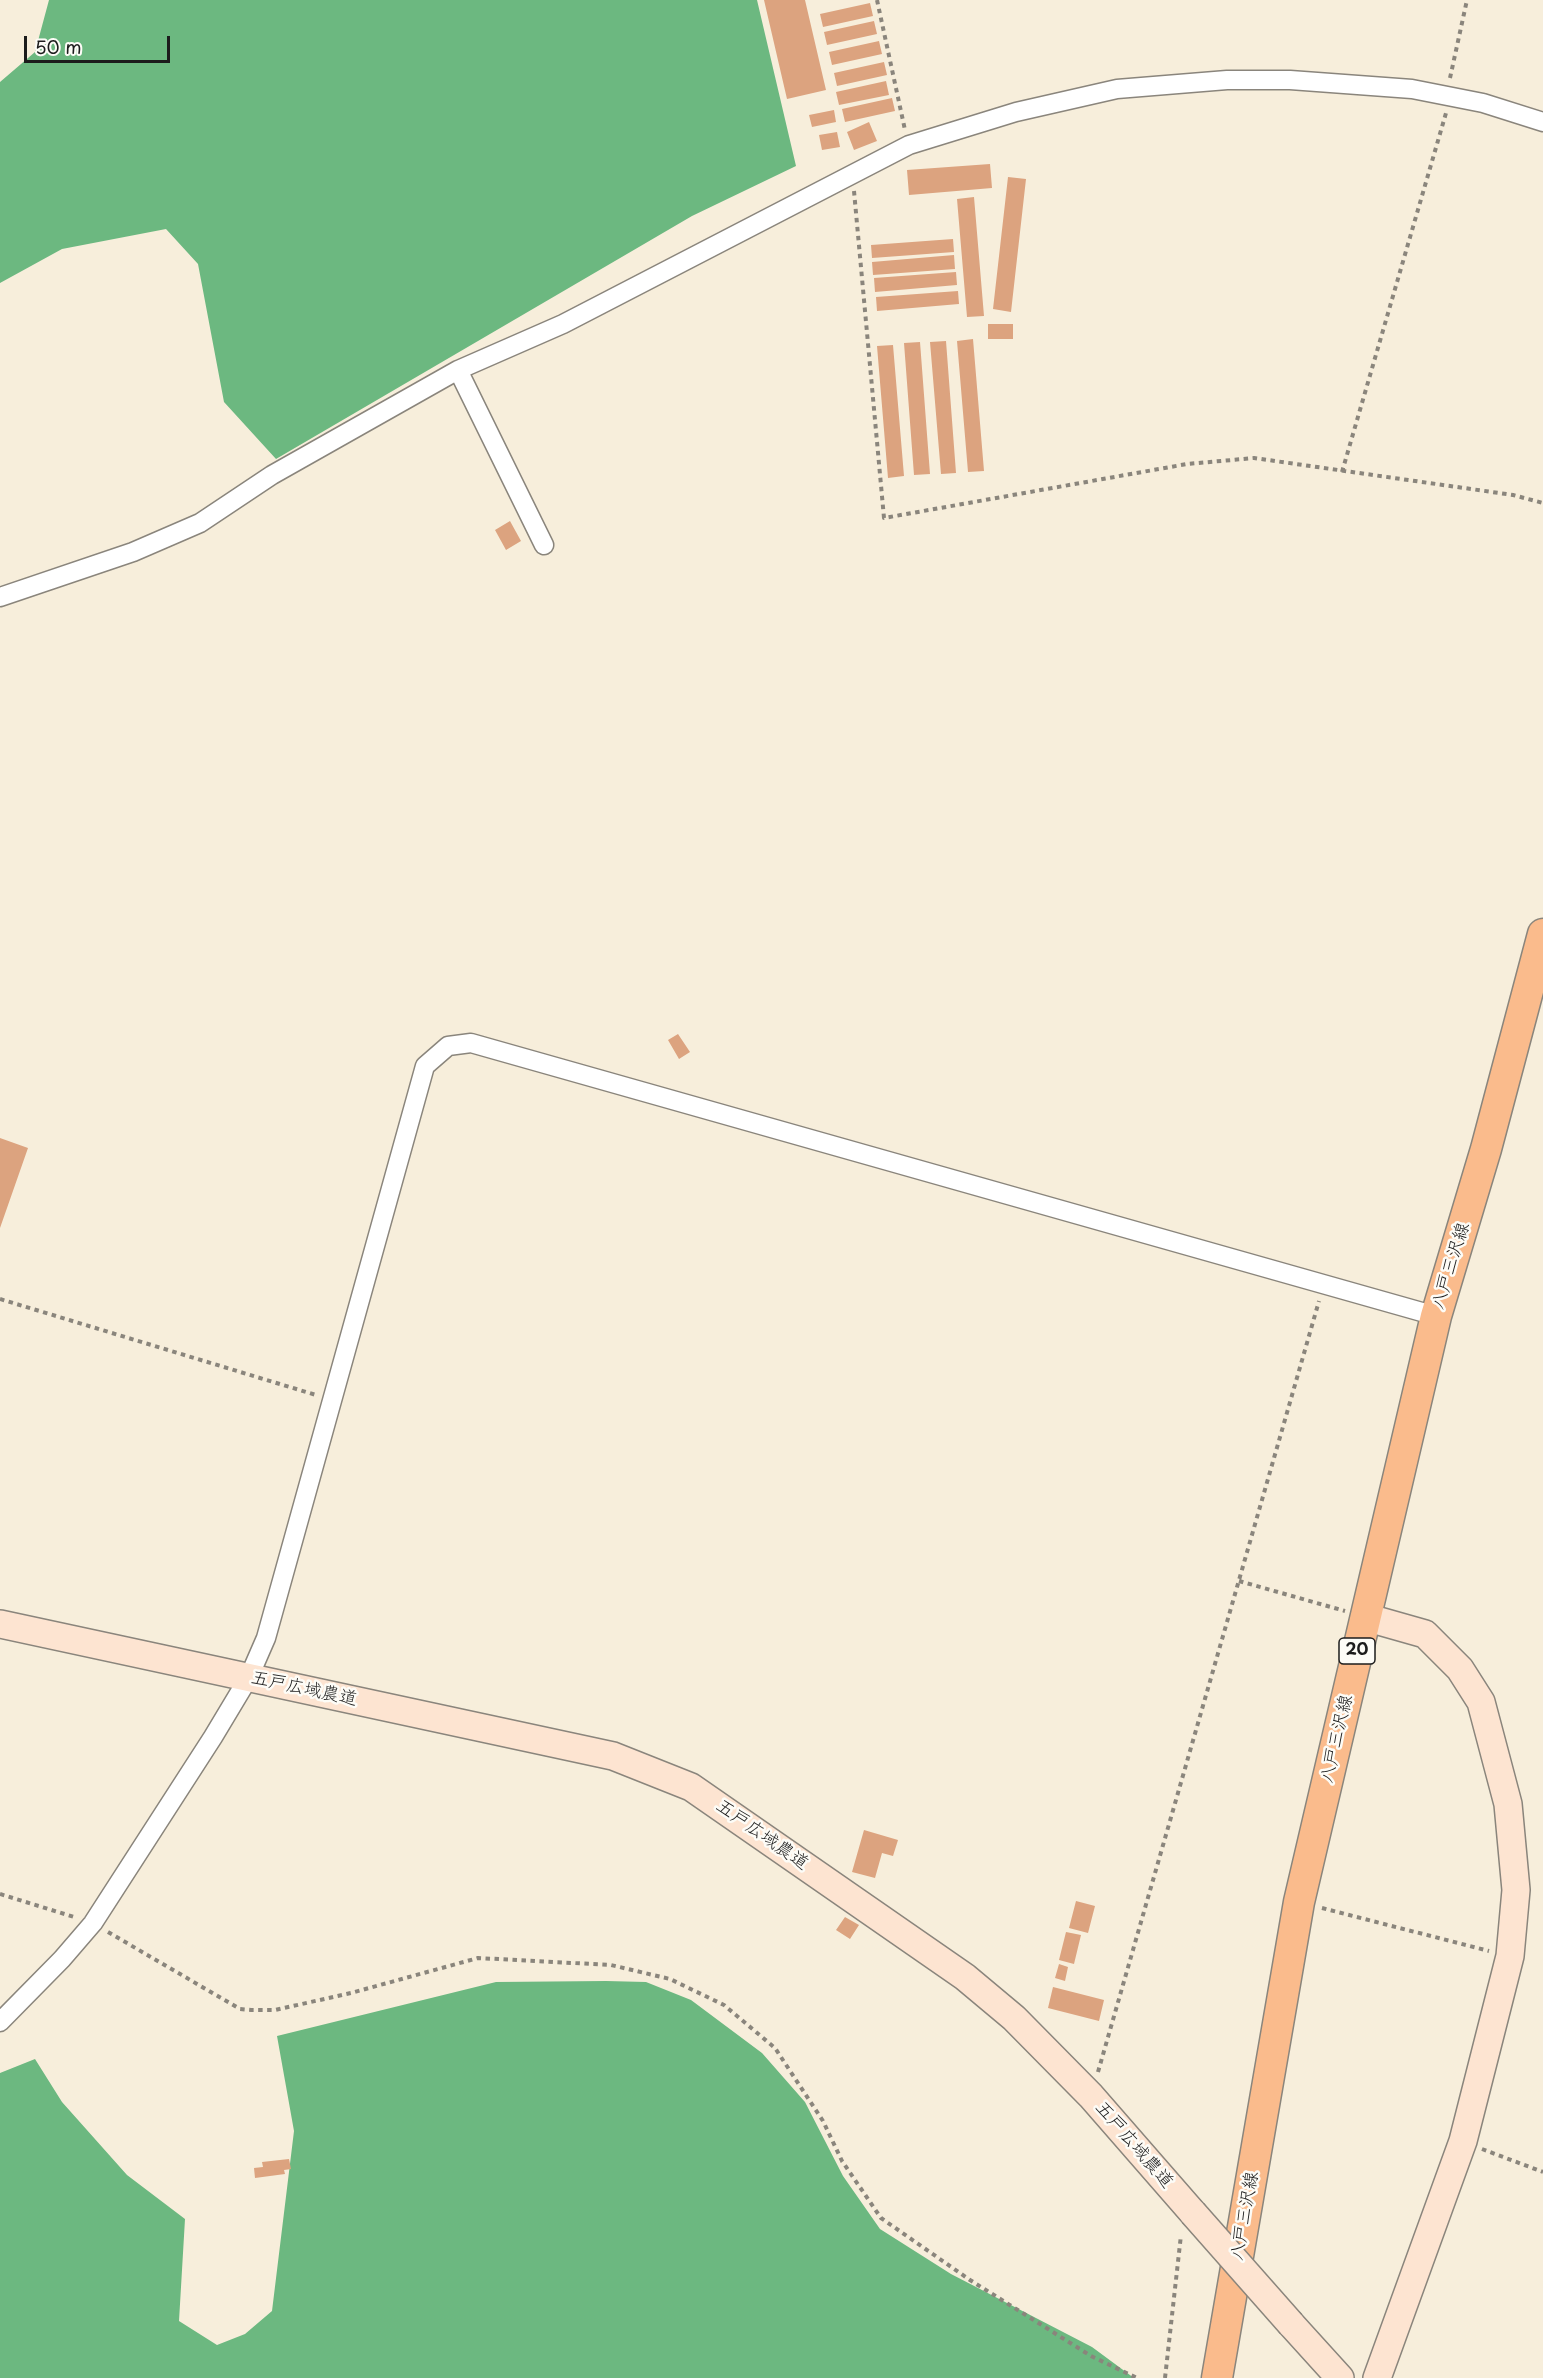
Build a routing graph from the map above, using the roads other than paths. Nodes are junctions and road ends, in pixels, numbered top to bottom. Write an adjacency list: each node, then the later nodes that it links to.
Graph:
1 (1543, 122): 2 (street)
2 (458, 370): 3 (street); 4 (street)
3 (544, 545)
4 (0, 597)
5 (1543, 934): 6 (main road, 八戸三沢線 / 20)
6 (1436, 1316): 7 (main road, 八戸三沢線 / 20); 9 (street)
7 (1365, 1617): 11 (main road, 八戸三沢線 / 20); 13 (street)
8 (0, 1624): 9 (street, 五戸広域農道)
9 (249, 1677): 10 (street); 12 (street, 五戸広域農道, bridge)
10 (0, 2022)
11 (1217, 2378)
12 (1340, 2378)
13 (1377, 2378)

